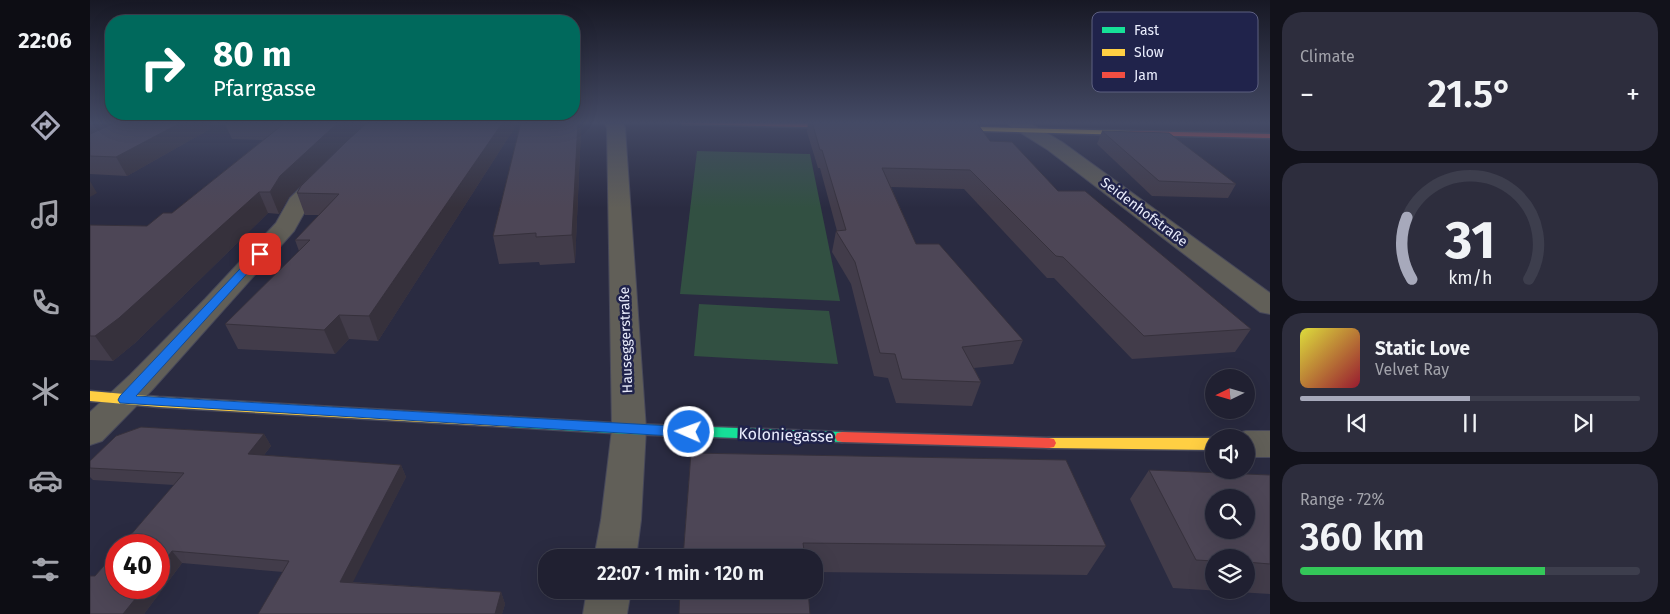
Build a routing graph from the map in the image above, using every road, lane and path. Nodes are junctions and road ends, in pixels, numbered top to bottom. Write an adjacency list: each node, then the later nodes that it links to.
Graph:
1 (350, 151): 6 (street)
2 (617, 151): 7 (street, Hauseggerstraße)
3 (1061, 151): 4 (street, Seidenhofstraße)
4 (1270, 306)
5 (90, 396): 6 (street, Koloniegasse)
6 (125, 400): 7 (street, Koloniegasse); 8 (street)
7 (630, 430): 9 (street, Koloniegasse); 12 (street, Hauseggerstraße)
8 (90, 432)
9 (1205, 444)
10 (1255, 444): 11 (street)
11 (1270, 444)
12 (616, 549)
13 (608, 599): 14 (street)
14 (605, 614)

